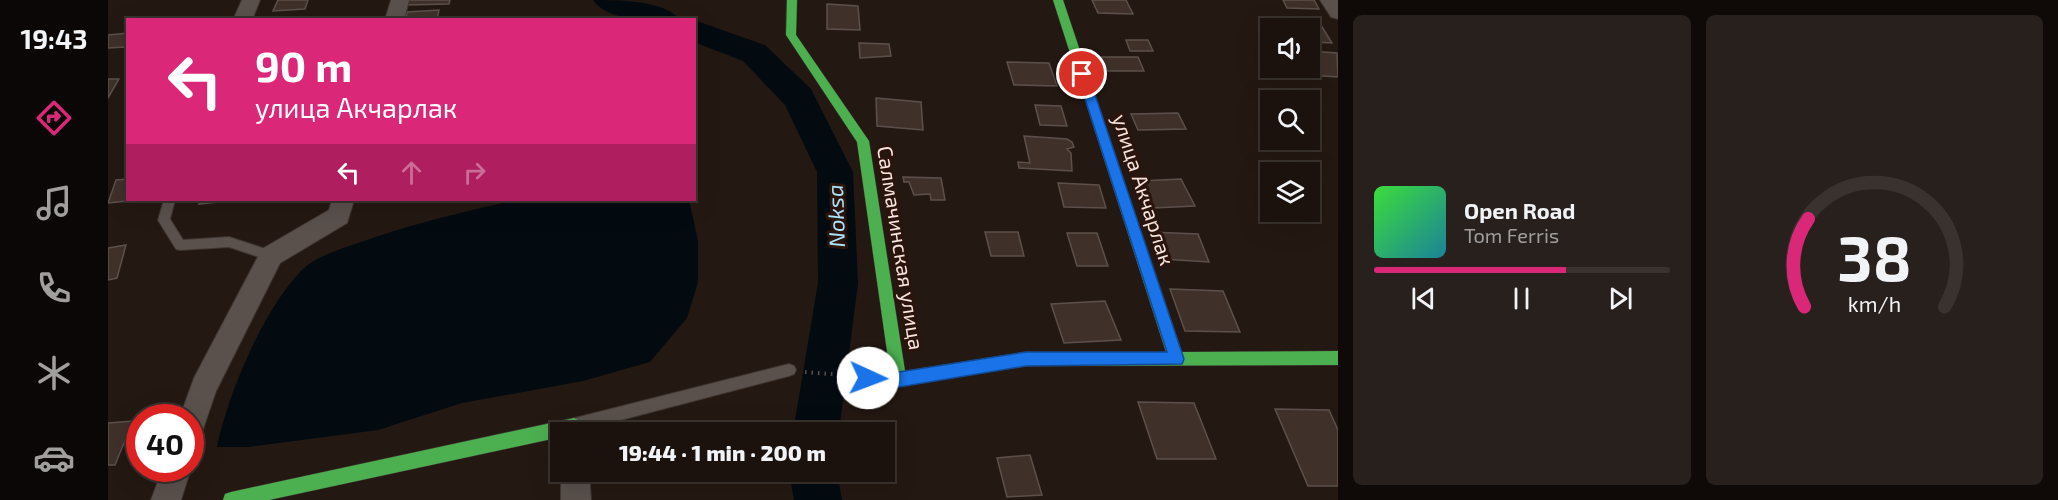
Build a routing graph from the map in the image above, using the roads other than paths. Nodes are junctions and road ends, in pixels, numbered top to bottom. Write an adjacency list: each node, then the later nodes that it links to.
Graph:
1 (251, 0): 7 (street)
2 (400, 0): 8 (street)
3 (792, 0): 16 (street, Салмачинская улица)
4 (1058, 0): 13 (street, улица Акчарлак)
5 (1329, 0): 6 (street)
6 (1338, 13)
7 (243, 18)
8 (395, 18)
9 (169, 201): 11 (lane)
10 (344, 201): 11 (street)
11 (271, 256): 17 (street)
12 (1338, 358): 13 (street)
13 (1176, 359): 16 (street)
14 (789, 370): 18 (lane)
15 (868, 378): 16 (street)
16 (899, 379)
17 (198, 404)
18 (600, 422)
19 (550, 434): 23 (street)
20 (172, 482): 22 (street)
21 (575, 482): 24 (street)
22 (166, 500)
23 (231, 500)
24 (576, 500)

